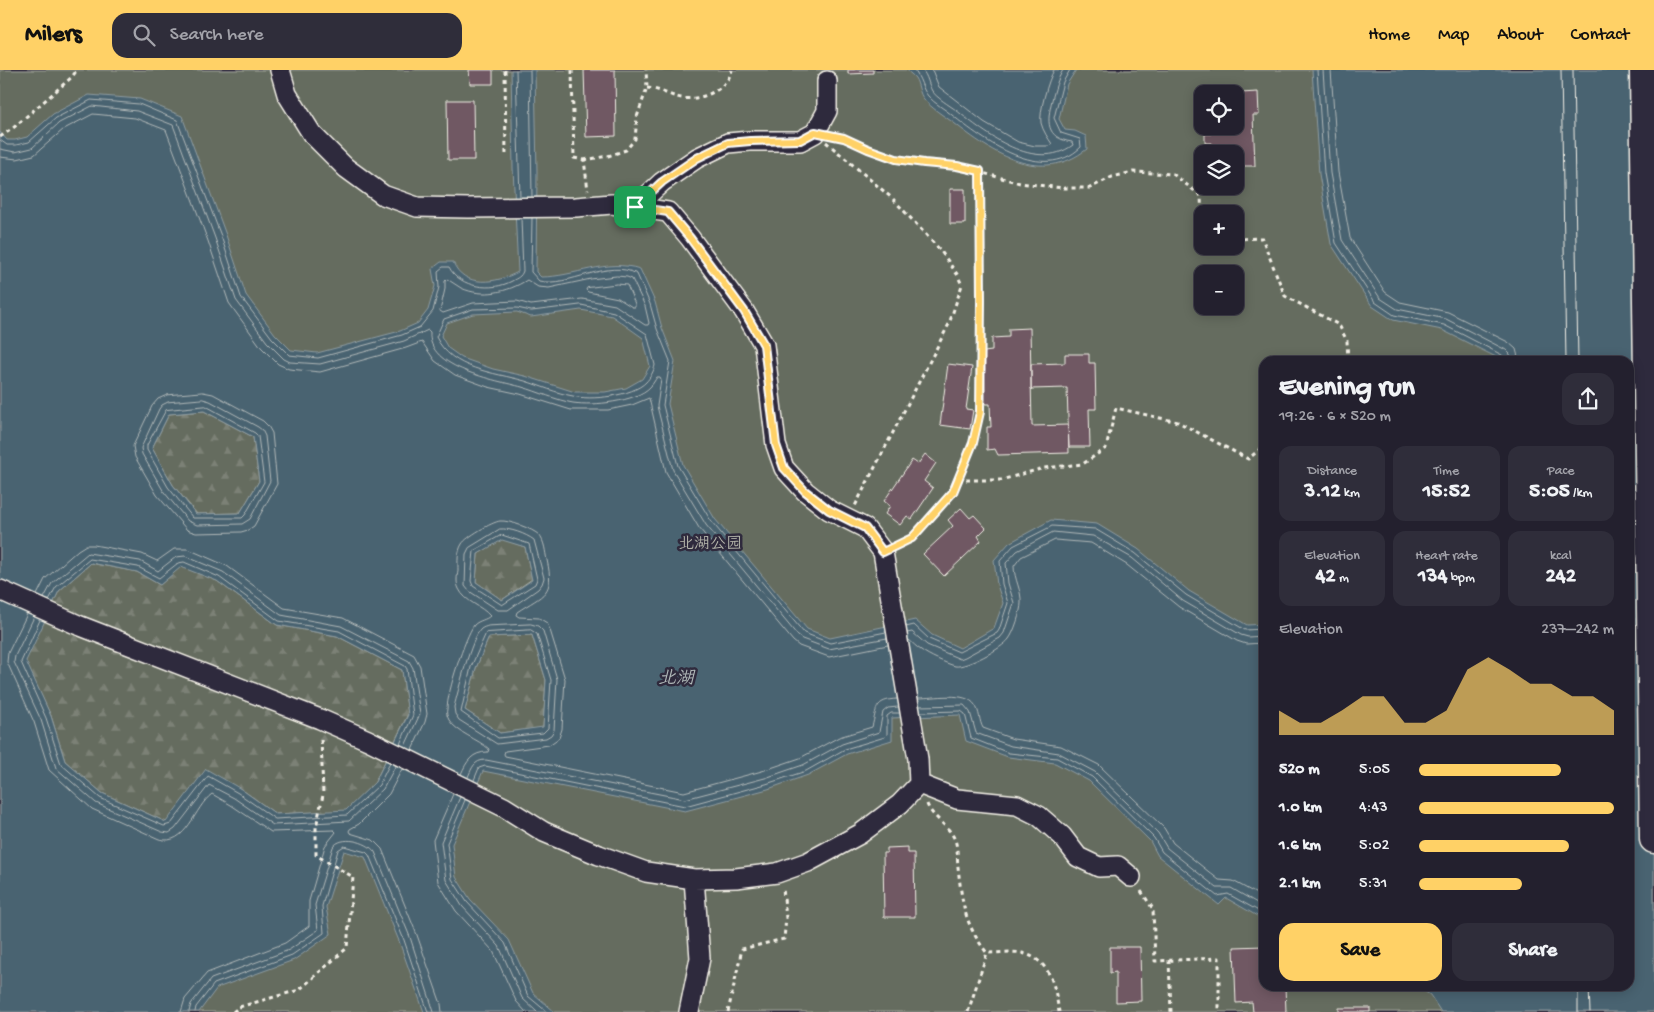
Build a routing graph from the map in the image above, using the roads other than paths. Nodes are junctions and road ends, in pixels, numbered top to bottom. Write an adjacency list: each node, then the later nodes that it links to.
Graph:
1 (280, 70): 4 (street)
2 (1644, 70): 7 (highway)
3 (827, 81): 4 (street)
4 (635, 207): 6 (street)
5 (0, 590): 9 (street)
6 (919, 784): 8 (street); 9 (street)
7 (1654, 839)
8 (1132, 877)
9 (694, 879): 10 (street)
10 (689, 1012)

